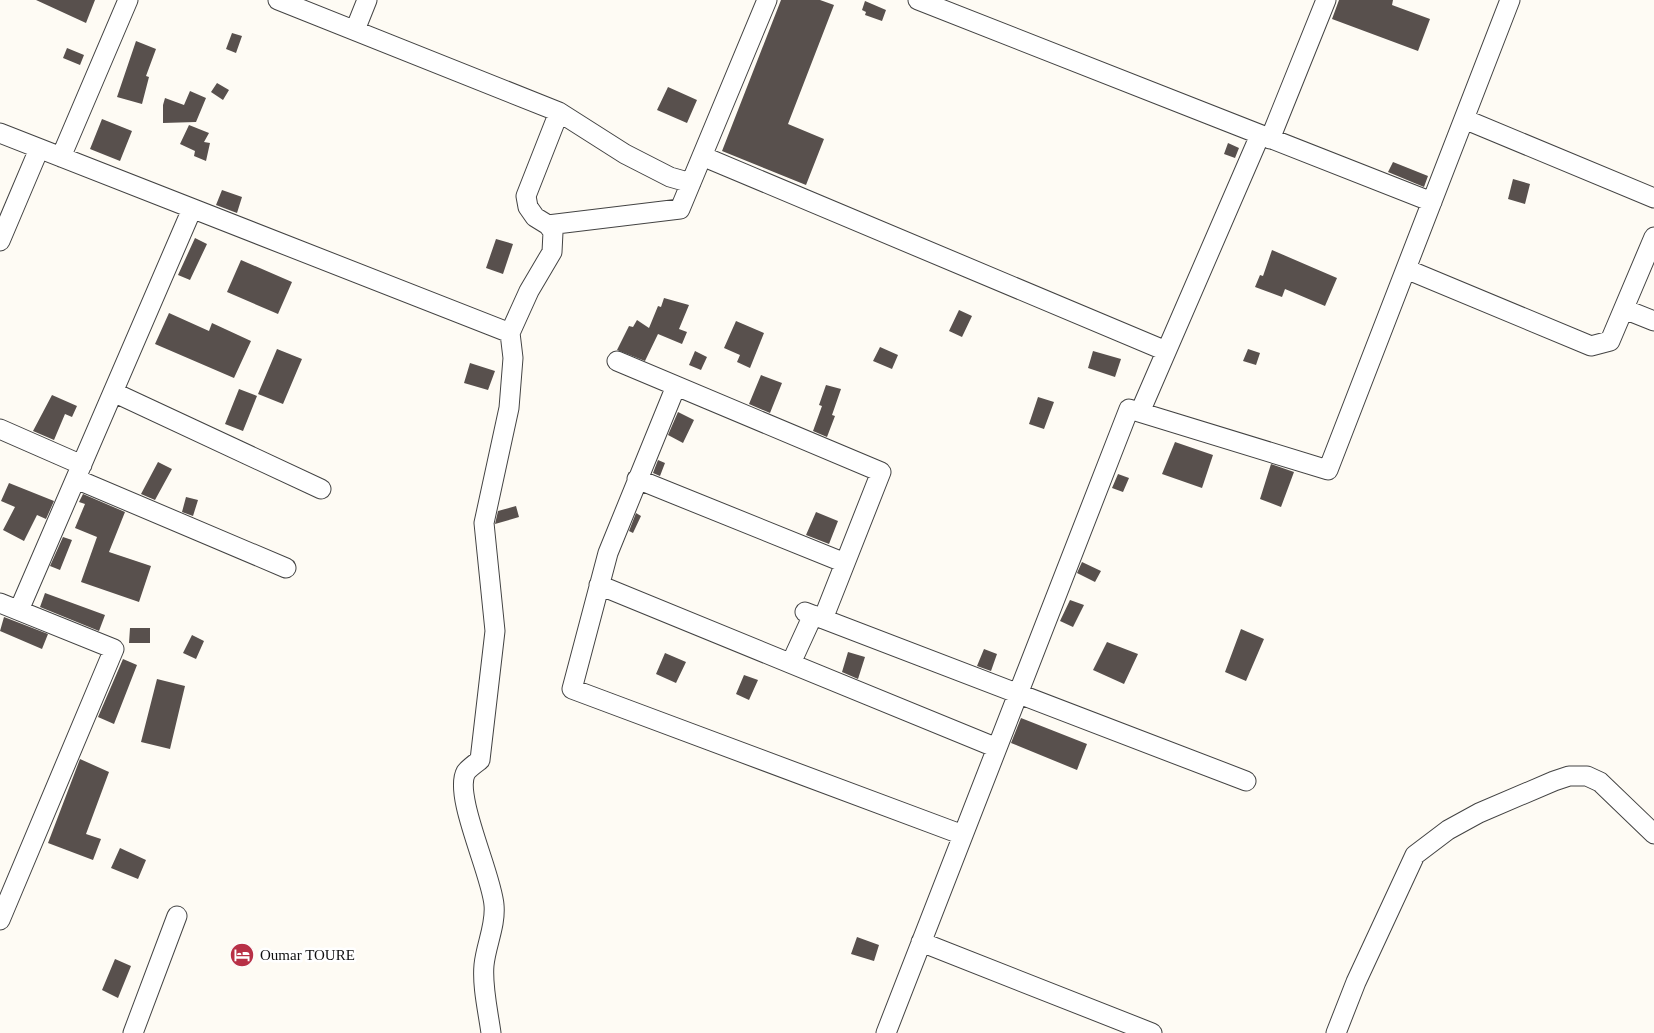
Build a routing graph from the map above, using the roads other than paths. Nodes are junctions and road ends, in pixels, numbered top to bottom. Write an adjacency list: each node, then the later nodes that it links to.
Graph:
1 (128, 0): 16 (street)
2 (278, 0): 9 (street)
3 (367, 0): 9 (street)
4 (767, 0): 15 (street)
5 (918, 0): 8 (street)
6 (1326, 0): 13 (street)
7 (1510, 0): 11 (street)
8 (960, 8): 13 (street)
9 (355, 30): 10 (street)
10 (559, 112): 17 (street); 21 (street)
11 (1464, 118): 18 (street); 19 (street)
12 (0, 133): 14 (street)
13 (1265, 137): 19 (street); 28 (street)
14 (39, 149): 16 (street); 23 (street)
15 (702, 156): 17 (street); 28 (street)
16 (61, 157): 20 (street)
17 (691, 183): 21 (street)
18 (1654, 198)
19 (1432, 202): 24 (street)
20 (192, 209): 27 (street); 31 (street)
21 (548, 225): 27 (street)
22 (1654, 237): 25 (street)
23 (0, 241)
24 (1406, 269): 25 (street); 32 (street)
25 (1624, 309): 26 (street)
26 (1654, 321)
27 (510, 333): 53 (street)
28 (1166, 351): 32 (street)
29 (617, 361): 30 (street)
30 (676, 386): 35 (street); 37 (street)
31 (113, 392): 34 (street); 36 (street)
32 (1140, 412): 44 (street)
33 (0, 429): 34 (street)
34 (79, 472): 38 (street); 41 (street)
35 (637, 479): 37 (street); 39 (street)
36 (321, 489)
37 (845, 563): 42 (street)
38 (286, 568)
39 (599, 585): 43 (street); 48 (street)
40 (0, 603): 41 (street)
41 (18, 610): 50 (street)
42 (813, 615): 43 (street); 44 (street)
43 (791, 663): 45 (street)
44 (1018, 694): 45 (street); 46 (street)
45 (997, 748): 48 (street)
46 (1246, 781)
47 (1654, 834): 56 (street)
48 (963, 835): 51 (street)
49 (177, 916): 52 (street)
50 (0, 920)
51 (922, 942): 54 (street); 55 (street)
52 (133, 1033)
53 (490, 1033)
54 (886, 1033)
55 (1152, 1033)
56 (1336, 1033)

